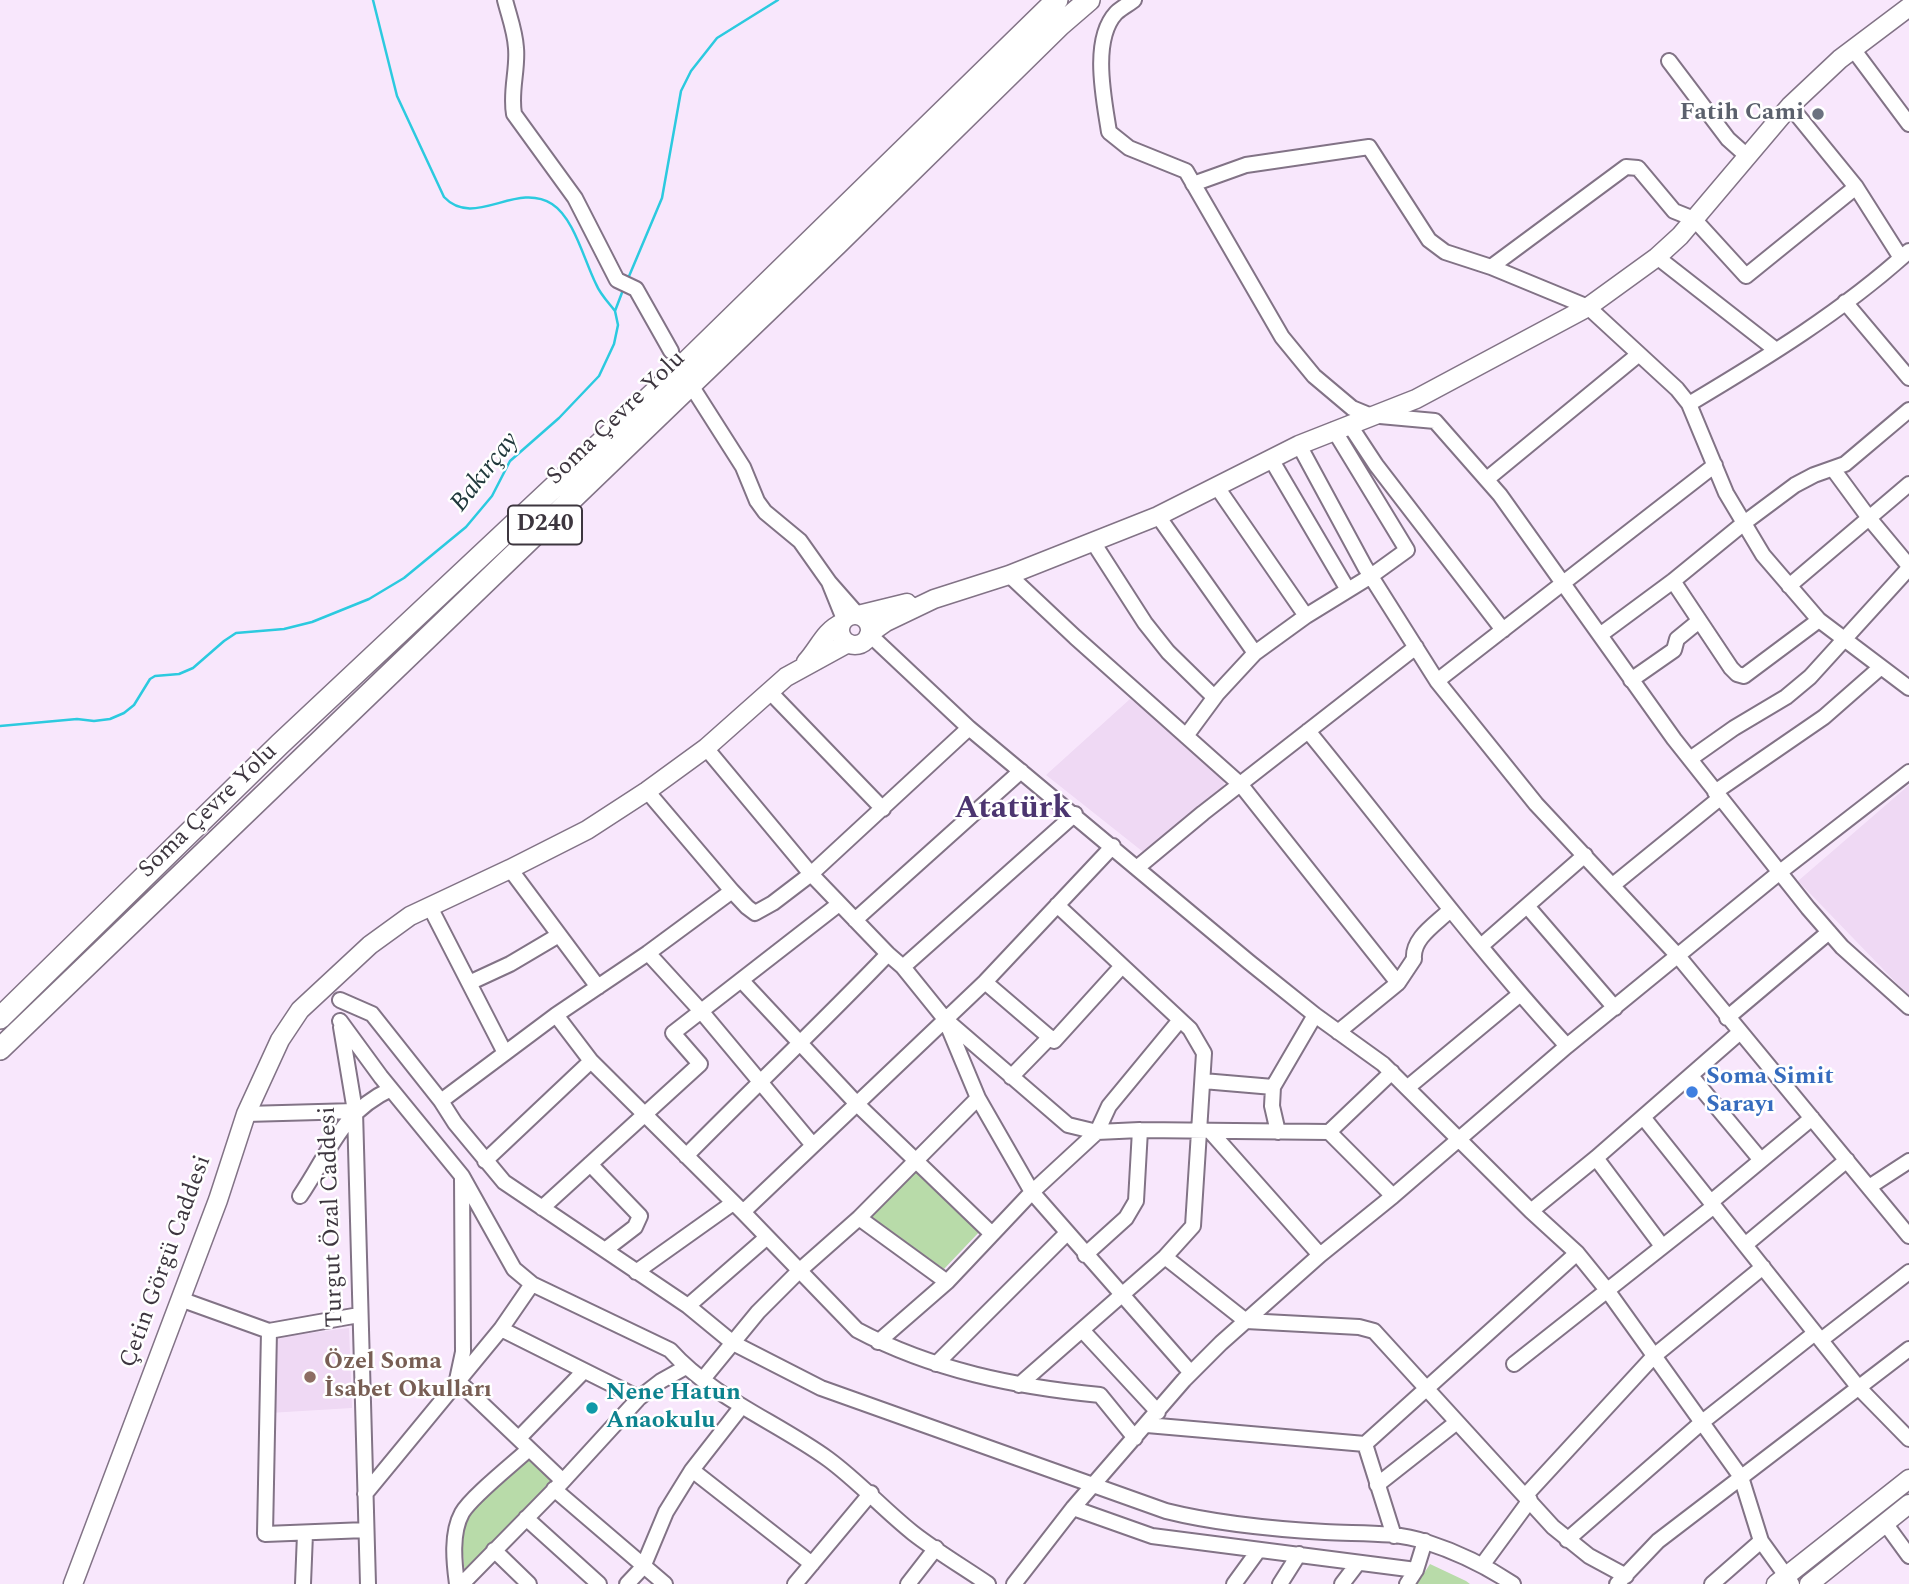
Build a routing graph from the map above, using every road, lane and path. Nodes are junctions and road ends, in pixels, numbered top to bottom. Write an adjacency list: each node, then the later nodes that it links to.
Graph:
1 (505, 0): 20 (street)
2 (1057, 0): 112 (highway, Soma Çevre Yolu / D240)
3 (1089, 0): 122 (highway, Soma Çevre Yolu / D240)
4 (1134, 0): 11 (street)
5 (1909, 7): 6 (main road)
6 (1853, 49): 8 (main road); 9 (street)
7 (1669, 61): 10 (street)
8 (1790, 106): 10 (main road); 12 (street)
9 (1909, 124)
10 (1747, 156): 13 (main road)
11 (1194, 184): 16 (street); 25 (street)
12 (1856, 187): 13 (street); 14 (street)
13 (1694, 219): 15 (main road); 16 (street)
14 (1905, 254): 17 (street)
15 (1657, 257): 18 (main road); 19 (street)
16 (1491, 267): 18 (street)
17 (1845, 302): 19 (street); 22 (street)
18 (1587, 307): 21 (street); 25 (main road)
19 (1776, 350): 24 (street)
20 (671, 351)
21 (1639, 354): 24 (street); 32 (street)
22 (1909, 378)
23 (694, 390): 48 (street)
24 (1689, 404): 30 (street)
25 (1369, 415): 27 (main road); 32 (street)
26 (1906, 419): 31 (street)
27 (1342, 427): 28 (main road); 41 (street); 51 (street)
28 (1299, 445): 29 (main road); 41 (street)
29 (1271, 459): 34 (main road); 45 (street)
30 (1715, 465): 37 (street); 43 (street)
31 (1833, 469): 36 (street); 37 (street)
32 (1487, 479): 43 (street)
33 (1909, 484): 36 (street)
34 (1217, 486): 35 (main road); 47 (street)
35 (1158, 516): 38 (main road); 57 (street)
36 (1870, 518): 39 (street); 44 (street)
37 (1744, 523): 42 (street); 44 (street)
38 (1093, 542): 40 (main road); 64 (street)
39 (1909, 567): 54 (street)
40 (1009, 575): 46 (main road); 67 (street)
41 (1371, 576): 45 (street); 56 (street)
42 (1673, 581): 50 (street); 53 (street)
43 (1564, 583): 51 (street); 53 (street)
44 (1789, 586): 49 (street)
45 (1348, 590): 47 (street)
46 (934, 599): 48 (main road); 52 (main road)
47 (1306, 616): 57 (street)
48 (848, 619): 52 (main road); 55 (main road); 58 (main road)
49 (1819, 620): 50 (street); 54 (street)
50 (1699, 621): 60 (street)
51 (1503, 630): 61 (street)
52 (869, 635): 55 (main road); 65 (street)
53 (1600, 635): 60 (street)
54 (1845, 641): 59 (street); 69 (street)
55 (848, 643): 58 (main road)
56 (1416, 647): 61 (street); 66 (street)
57 (1255, 653): 64 (street)
58 (802, 667): 63 (main road, Çetin Görgü Caddesi)
59 (1881, 667): 62 (street); 74 (street)
60 (1632, 680): 69 (street)
61 (1437, 681): 78 (street)
62 (1908, 685)
63 (770, 692): 68 (main road, Çetin Görgü Caddesi); 75 (street)
64 (1214, 697): 67 (street)
65 (970, 728): 70 (street); 75 (street)
66 (1308, 731): 72 (street); 89 (street)
67 (1186, 736): 72 (street)
68 (706, 748): 73 (main road, Çetin Görgü Caddesi); 82 (street)
69 (1690, 759): 74 (street)
70 (1021, 771): 76 (street); 90 (street)
71 (1909, 772): 81 (street)
72 (1241, 785): 79 (street); 103 (street)
73 (647, 791): 80 (main road, Çetin Görgü Caddesi); 84 (street)
74 (1718, 795): 81 (street); 83 (street)
75 (883, 809): 82 (street)
76 (1075, 814): 77 (street); 98 (street)
77 (1113, 846): 79 (street); 86 (street)
78 (1586, 855): 83 (street); 87 (street)
79 (1138, 867): 111 (street)
80 (510, 869): 88 (main road, Çetin Görgü Caddesi); 92 (street)
81 (1780, 872): 91 (street); 96 (street)
82 (811, 874): 84 (street); 85 (street)
83 (1613, 885): 96 (street)
84 (732, 891): 94 (street)
85 (839, 904): 90 (street); 100 (street)
86 (1057, 905): 97 (street); 101 (street)
87 (1527, 906): 93 (street); 108 (street)
88 (430, 907): 99 (main road, Çetin Görgü Caddesi); 102 (street)
89 (1450, 910): 93 (street); 103 (street)
90 (855, 920): 95 (street)
91 (1829, 932): 107 (street); 113 (street)
92 (559, 935): 102 (street); 104 (street)
93 (1481, 946): 105 (street)
94 (648, 953): 104 (street); 109 (street)
95 (888, 954): 98 (street); 120 (street)
96 (1678, 956): 108 (street); 113 (street)
97 (1122, 966): 115 (street); 119 (street)
98 (903, 967): 114 (street)
99 (337, 975): 106 (street, Turgut Özal Caddesi); 137 (main road, Çetin Görgü Caddesi)
100 (742, 981): 109 (street); 120 (street)
101 (985, 982): 114 (street); 119 (street)
102 (469, 983): 123 (street)
103 (1398, 983): 117 (street)
104 (598, 987): 110 (street)
105 (1519, 995): 121 (street); 131 (street)
106 (340, 1000): 116 (street, Turgut Özal Caddesi); 134 (street)
107 (1909, 1007)
108 (1615, 1008): 121 (street)
109 (701, 1011): 129 (street); 138 (street)
110 (556, 1015): 123 (street); 124 (street)
111 (1315, 1016): 117 (street); 130 (street)
112 (0, 1018)
113 (1727, 1018): 118 (street)
114 (945, 1019): 127 (street); 133 (street); 135 (street)
115 (1180, 1020): 128 (street); 143 (street)
116 (340, 1021): 132 (street); 136 (street, Turgut Özal Caddesi)
117 (1338, 1032): 125 (street)
118 (1740, 1033): 126 (street); 140 (street)
119 (1050, 1037): 127 (street)
120 (802, 1043): 129 (street); 135 (street)
121 (1567, 1046): 146 (street)
122 (0, 1049)
123 (505, 1053): 134 (street)
124 (591, 1061): 138 (street); 153 (street)
125 (1392, 1072): 131 (street); 145 (street)
126 (1691, 1076): 139 (street); 150 (street)
127 (1011, 1077): 143 (street)
128 (1203, 1081): 130 (street); 142 (street)
129 (760, 1082): 147 (street); 148 (street)
130 (1273, 1087): 144 (street)
131 (1407, 1087): 146 (street)
132 (391, 1089): 136 (street); 156 (street)
133 (978, 1098): 151 (street); 158 (street)
134 (441, 1101): 153 (street)
135 (857, 1104): 147 (street); 151 (street)
136 (355, 1111): 137 (street); 159 (street); 187 (street, Turgut Özal Caddesi)
137 (246, 1114): 185 (main road, Çetin Görgü Caddesi)
138 (645, 1114): 148 (street); 155 (street)
139 (1643, 1117): 149 (street); 161 (street)
140 (1812, 1118): 150 (street); 152 (street)
141 (1140, 1130): 142 (street); 143 (street); 174 (street)
142 (1205, 1131): 144 (street); 175 (street); 176 (street)
143 (1097, 1132): 158 (street)
144 (1278, 1132): 145 (street)
145 (1329, 1132): 160 (street)
146 (1460, 1138): 160 (street); 164 (street)
147 (812, 1144): 162 (street)
148 (686, 1156): 162 (street)
149 (1596, 1158): 164 (street); 171 (street)
150 (1760, 1159): 161 (street)
151 (916, 1160): 165 (street); 167 (street)
152 (1847, 1160): 157 (street); 170 (street)
153 (485, 1161): 163 (street)
154 (1909, 1161): 157 (street)
155 (590, 1164): 163 (street); 172 (street)
156 (461, 1176): 182 (street); 203 (street)
157 (1869, 1187): 168 (street)
158 (1032, 1192): 166 (street); 167 (street)
159 (300, 1196)
160 (1393, 1196): 175 (street)
161 (1712, 1204): 170 (street); 171 (street)
162 (738, 1207): 169 (street); 179 (street)
163 (542, 1208): 172 (street)
164 (1531, 1211): 173 (street)
165 (859, 1218): 178 (street); 181 (street)
166 (1067, 1233): 174 (street); 197 (street)
167 (992, 1234): 181 (street)
168 (1909, 1236)
169 (766, 1238): 178 (street); 186 (street)
170 (1745, 1245): 177 (street)
171 (1662, 1246): 183 (street)
172 (605, 1250): 179 (street)
173 (1577, 1253): 183 (street); 206 (street)
174 (1085, 1255): 184 (street)
175 (1320, 1255): 188 (street)
176 (1165, 1257): 184 (street); 188 (street)
177 (1763, 1267): 192 (street); 196 (street)
178 (799, 1271): 193 (street); 194 (street)
179 (636, 1272): 186 (street)
180 (1909, 1272): 192 (street)
181 (947, 1282): 193 (street)
182 (532, 1284): 189 (street); 199 (street)
183 (1607, 1290): 196 (street); 198 (street)
184 (1122, 1295): 190 (street); 201 (street)
185 (180, 1299): 191 (street); 248 (main road, Çetin Görgü Caddesi)
186 (688, 1306): 194 (street)
187 (359, 1315): 191 (street); 224 (street, Turgut Özal Caddesi)
188 (1246, 1321): 201 (street); 206 (street)
189 (500, 1329): 200 (street); 203 (street)
190 (1082, 1330): 204 (street); 209 (street)
191 (269, 1331): 231 (street)
192 (1818, 1336): 205 (street); 211 (street)
193 (878, 1342): 197 (street)
194 (733, 1343): 202 (street); 222 (street)
195 (1909, 1349): 205 (street)
196 (1654, 1356): 211 (street); 225 (street)
197 (936, 1364): 204 (street)
198 (1514, 1364)
199 (686, 1367): 202 (street); 207 (street)
200 (583, 1371): 207 (street); 215 (street)
201 (1191, 1373): 209 (street)
202 (703, 1379): 208 (street)
203 (457, 1380): 215 (street); 224 (street)
204 (1020, 1384): 213 (street)
205 (1859, 1388): 214 (street); 218 (street)
206 (1428, 1389): 210 (street); 216 (street)
207 (639, 1398): 220 (street)
208 (742, 1406): 217 (street); 223 (street)
209 (1158, 1412): 212 (street)
210 (1457, 1422): 221 (street); 225 (street)
211 (1702, 1423): 218 (street); 233 (street)
212 (1147, 1425): 213 (street); 216 (street)
213 (1135, 1438): 222 (street)
214 (1909, 1439)
215 (524, 1443): 220 (street); 251 (street)
216 (1365, 1444): 221 (street)
217 (692, 1470): 241 (street); 244 (street)
218 (1741, 1477): 235 (street); 246 (street)
219 (1909, 1479): 247 (main road)
220 (559, 1485): 228 (street); 244 (street)
221 (1377, 1485): 232 (street)
222 (1094, 1486): 227 (street); 232 (street)
223 (871, 1493): 236 (street); 241 (street)
224 (365, 1494): 230 (street, Turgut Özal Caddesi)
225 (1528, 1497): 233 (street); 243 (street)
226 (1909, 1504): 229 (main road)
227 (1073, 1508): 238 (street); 259 (street)
228 (526, 1518): 237 (street); 253 (street)
229 (1885, 1523): 240 (street); 266 (main road)
230 (366, 1530): 231 (street); 250 (street, Turgut Özal Caddesi)
231 (305, 1534): 249 (street)
232 (1394, 1536): 234 (street)
233 (1567, 1540): 246 (street)
234 (1425, 1541): 243 (street); 245 (street)
235 (1761, 1541): 247 (street); 265 (street)
236 (936, 1548): 257 (street); 258 (street)
237 (494, 1550): 251 (street); 252 (street)
238 (1258, 1551): 239 (street); 260 (street)
239 (1299, 1554): 242 (street); 261 (street)
240 (1909, 1556)
241 (812, 1563): 256 (street)
242 (1358, 1563): 245 (street); 262 (street)
243 (1483, 1564): 264 (street)
244 (643, 1567): 254 (street); 255 (street)
245 (1416, 1570): 263 (street)
246 (1622, 1580)
247 (1784, 1581)
248 (72, 1584)
249 (303, 1584)
250 (368, 1584)
251 (459, 1584)
252 (529, 1584)
253 (599, 1584)
254 (627, 1584)
255 (665, 1584)
256 (795, 1584)
257 (908, 1584)
258 (988, 1584)
259 (1014, 1584)
260 (1234, 1584)
261 (1280, 1584)
262 (1342, 1584)
263 (1407, 1584)
264 (1513, 1584)
265 (1712, 1584)
266 (1809, 1584)

